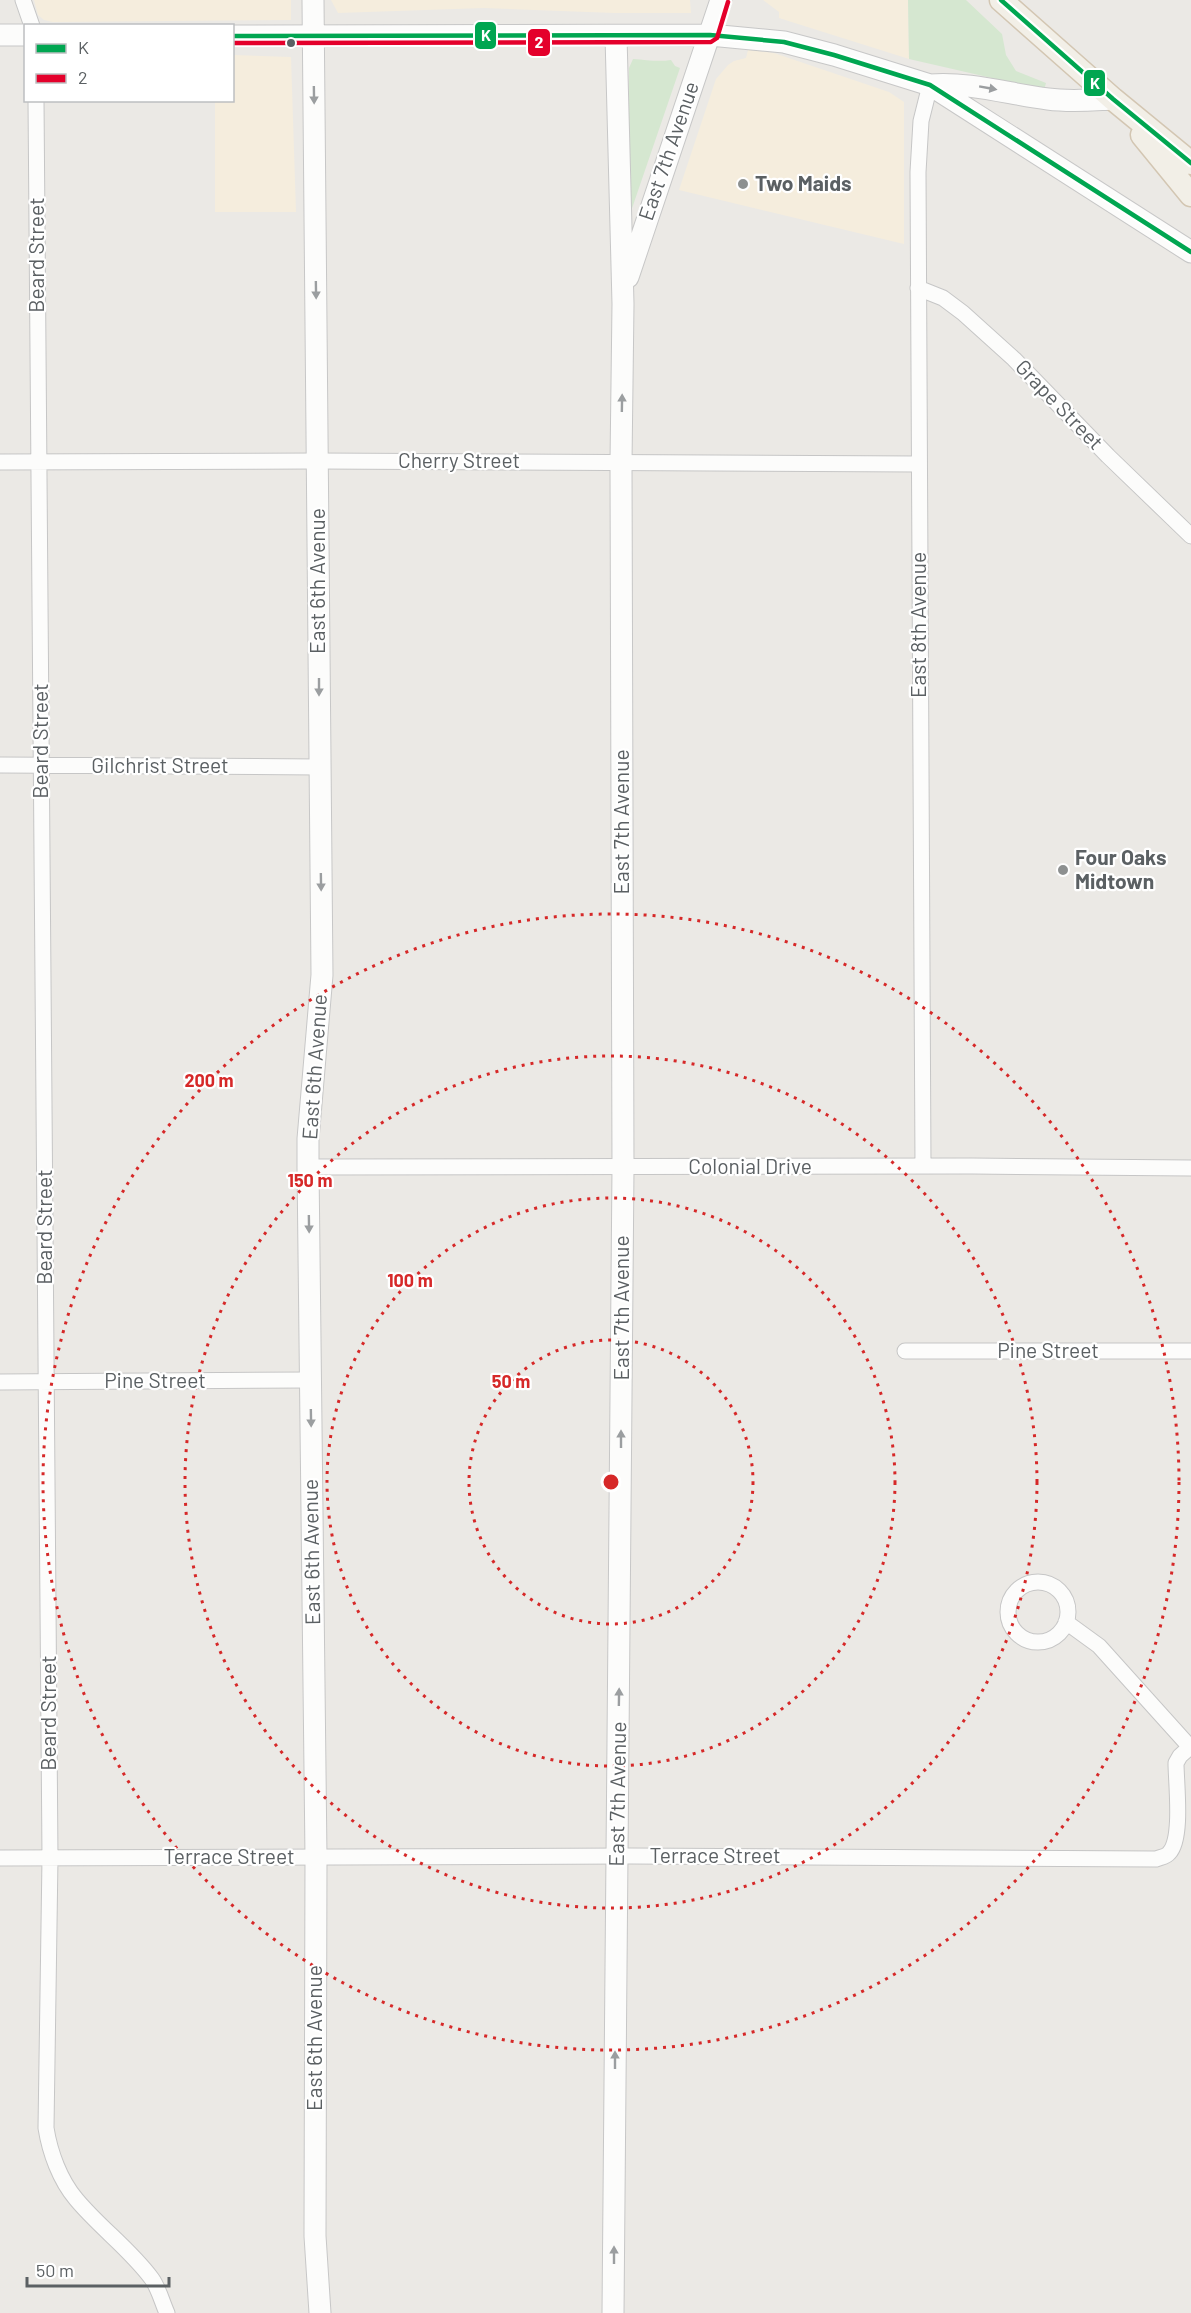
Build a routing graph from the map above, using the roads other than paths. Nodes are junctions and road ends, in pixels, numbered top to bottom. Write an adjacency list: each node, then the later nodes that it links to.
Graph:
1 (23, 0): 5 (street)
2 (313, 0): 11 (street, East 6th Avenue)
3 (721, 0): 8 (street, East 7th Avenue)
4 (1001, 0): 13 (main road)
5 (31, 24)
6 (0, 35): 7 (street)
7 (24, 35)
8 (710, 35): 10 (street); 12 (street); 19 (street, East 7th Avenue)
9 (234, 36): 11 (street)
10 (616, 36): 11 (street); 19 (street, East 7th Avenue)
11 (314, 37): 20 (street, East 6th Avenue, one-way to 20)
12 (930, 85): 13 (street, one-way to 13); 17 (street); 18 (street, East 8th Avenue)
13 (1113, 99): 15 (main road); 16 (main road)
14 (36, 102): 22 (street, Beard Street)
15 (1191, 163)
16 (1191, 195)
17 (1191, 252)
18 (918, 288): 24 (street, East 8th Avenue); 25 (street, Grape Street)
19 (623, 304): 23 (street, East 7th Avenue, one-way to 19)
20 (318, 461): 22 (street, Cherry Street); 23 (street, Cherry Street); 28 (street, East 6th Avenue, one-way to 28)
21 (0, 462): 22 (street, Cherry Street)
22 (39, 462): 27 (street, Beard Street)
23 (621, 462): 24 (street, Cherry Street); 31 (street, East 7th Avenue)
24 (918, 464): 29 (street, East 8th Avenue)
25 (1191, 536)
26 (0, 765): 27 (street, Gilchrist Street)
27 (41, 765): 28 (street, Gilchrist Street); 37 (street, Beard Street)
28 (320, 767): 30 (street, East 6th Avenue, one-way to 30)
29 (923, 1166): 31 (street, Colonial Drive); 32 (street, Colonial Drive)
30 (308, 1167): 31 (street, Colonial Drive); 35 (street, East 6th Avenue, one-way to 35)
31 (623, 1168): 40 (street, East 7th Avenue, one-way to 31)
32 (1191, 1168)
33 (905, 1350): 34 (street, Pine Street)
34 (1191, 1351)
35 (310, 1380): 37 (street, Pine Street); 41 (street, East 6th Avenue, one-way to 41)
36 (0, 1382): 37 (street, Pine Street)
37 (46, 1382): 43 (street, Beard Street)
38 (1066, 1622): 39 (street)
39 (1190, 1747): 40 (street, Terrace Street)
40 (617, 1856): 41 (street, Terrace Street); 46 (street, East 7th Avenue, one-way to 40)
41 (316, 1857): 43 (street, Terrace Street); 45 (street, East 6th Avenue)
42 (0, 1858): 43 (street, Terrace Street)
43 (50, 1858): 44 (street, Beard Street)
44 (167, 2313)
45 (320, 2313)
46 (613, 2313)

